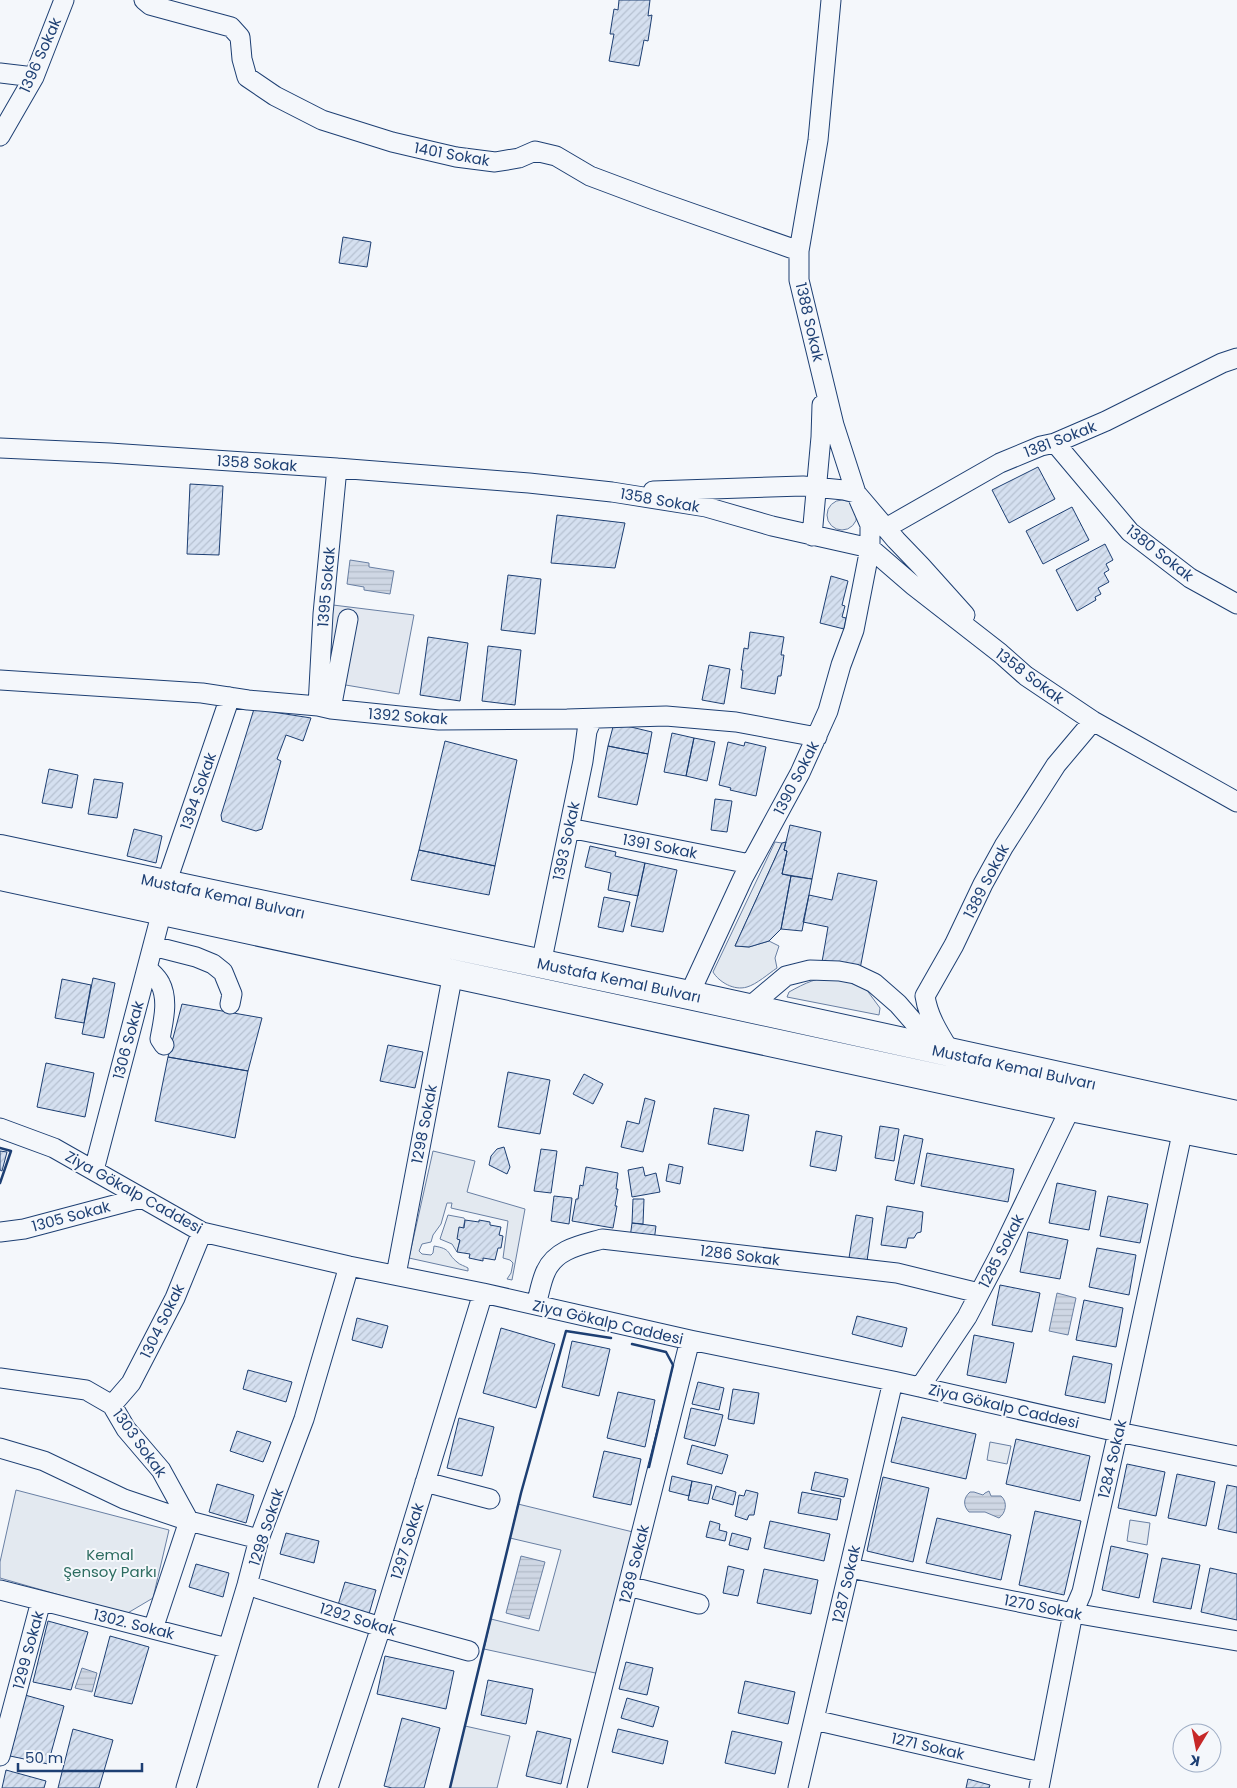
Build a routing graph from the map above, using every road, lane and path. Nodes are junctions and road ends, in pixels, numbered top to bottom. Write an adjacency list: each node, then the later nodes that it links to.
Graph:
1 (64, 0): 5 (street, 1396 Sokak)
2 (144, 0): 7 (street, 1401 Sokak)
3 (831, 0): 7 (street, 1388 Sokak)
4 (0, 73): 5 (street)
5 (34, 77): 6 (street, 1396 Sokak)
6 (0, 136)
7 (799, 250): 9 (street, 1388 Sokak)
8 (1237, 358): 10 (street, 1381 Sokak)
9 (823, 381): 13 (street); 15 (street, 1388 Sokak)
10 (1055, 443): 16 (street, 1381 Sokak); 19 (street, 1380 Sokak)
11 (0, 448): 12 (street, 1358 Sokak)
12 (337, 468): 14 (street, 1358 Sokak); 24 (street, 1395 Sokak)
13 (816, 487): 14 (street); 15 (street); 17 (street)
14 (612, 492): 17 (street, 1358 Sokak)
15 (856, 493): 16 (street); 18 (street, 1388 Sokak)
16 (886, 528): 21 (street)
17 (812, 536): 18 (street, 1358 Sokak)
18 (870, 548): 21 (street, 1358 Sokak); 27 (street, 1390 Sokak)
19 (1237, 604)
20 (348, 619): 24 (street)
21 (1000, 653): 26 (street, 1358 Sokak)
22 (0, 680): 23 (street, 1392 Sokak)
23 (230, 697): 24 (street, 1392 Sokak); 33 (street, 1394 Sokak)
24 (324, 708): 25 (street, 1392 Sokak)
25 (592, 719): 27 (street, 1392 Sokak); 29 (street, 1393 Sokak)
26 (1093, 721): 28 (street, 1358 Sokak); 43 (street, 1389 Sokak)
27 (817, 737): 31 (street, 1390 Sokak)
28 (1237, 802)
29 (569, 828): 31 (street, 1391 Sokak); 36 (street, 1393 Sokak)
30 (0, 849): 33 (highway, Mustafa Kemal Bulvarı)
31 (750, 864): 39 (street, 1390 Sokak)
32 (0, 876): 34 (highway, Mustafa Kemal Bulvarı)
33 (166, 884): 36 (highway, Mustafa Kemal Bulvarı)
34 (162, 911): 35 (street, 1306 Sokak); 38 (highway, Mustafa Kemal Bulvarı)
35 (153, 946): 37 (street, 1306 Sokak); 40 (street)
36 (541, 964): 39 (highway, Mustafa Kemal Bulvarı)
37 (147, 968): 42 (street); 49 (street, 1306 Sokak)
38 (452, 974): 44 (highway, Mustafa Kemal Bulvarı); 54 (street, 1298 Sokak)
39 (689, 995): 41 (highway, Mustafa Kemal Bulvarı)
40 (230, 1004)
41 (748, 1008): 43 (highway, Mustafa Kemal Bulvarı); 43 (street)
42 (164, 1045)
43 (944, 1052): 45 (highway, Mustafa Kemal Bulvarı)
44 (1070, 1107): 47 (highway, Mustafa Kemal Bulvarı); 56 (street, 1285 Sokak)
45 (1237, 1115)
46 (0, 1128): 49 (street, Ziya Gökalp Caddesi)
47 (1183, 1129): 48 (highway, Mustafa Kemal Bulvarı); 63 (street, 1284 Sokak)
48 (1237, 1140)
49 (94, 1170): 50 (street, Ziya Gökalp Caddesi)
50 (141, 1198): 51 (street, 1305 Sokak); 52 (street, Ziya Gökalp Caddesi)
51 (0, 1232)
52 (202, 1232): 53 (street, Ziya Gökalp Caddesi); 62 (street, 1304 Sokak)
53 (349, 1266): 54 (street, Ziya Gökalp Caddesi); 69 (street, 1298 Sokak)
54 (396, 1275): 55 (street, Ziya Gökalp Caddesi)
55 (483, 1293): 57 (street, Ziya Gökalp Caddesi); 66 (street, 1297 Sokak)
56 (979, 1293): 57 (street, 1286 Sokak); 61 (street, 1285 Sokak)
57 (536, 1306): 58 (street, Ziya Gökalp Caddesi)
58 (690, 1340): 60 (street, Ziya Gökalp Caddesi); 72 (street, 1289 Sokak)
59 (0, 1378): 62 (street, 1303 Sokak)
60 (893, 1381): 61 (street, Ziya Gökalp Caddesi); 70 (street, 1287 Sokak)
61 (920, 1387): 63 (street, Ziya Gökalp Caddesi)
62 (112, 1405): 68 (street, 1303 Sokak)
63 (1118, 1432): 65 (street, Ziya Gökalp Caddesi); 76 (street, 1284 Sokak)
64 (0, 1448): 68 (street)
65 (1237, 1456)
66 (425, 1482): 67 (street); 77 (street, 1297 Sokak)
67 (490, 1499)
68 (189, 1521): 69 (street); 78 (street)
69 (259, 1539): 71 (street, 1298 Sokak)
70 (850, 1568): 76 (street, 1270 Sokak); 82 (street, 1287 Sokak)
71 (247, 1585): 77 (street, 1292 Sokak); 80 (street, 1298 Sokak)
72 (628, 1586): 75 (street); 87 (street, 1289 Sokak)
73 (0, 1590): 74 (street, 1302. Sokak)
74 (41, 1601): 78 (street, 1302. Sokak); 83 (street, 1299 Sokak)
75 (699, 1604)
76 (1073, 1613): 79 (street, 1270 Sokak); 84 (street, 1284 Sokak)
77 (381, 1627): 81 (street, 1292 Sokak); 86 (street, 1297 Sokak)
78 (153, 1628): 80 (street, 1302. Sokak)
79 (1237, 1641)
80 (227, 1648): 85 (street, 1298 Sokak)
81 (469, 1650)
82 (814, 1720): 84 (street, 1271 Sokak); 88 (street, 1287 Sokak)
83 (0, 1756)
84 (1040, 1780)
85 (186, 1788)
86 (328, 1788)
87 (577, 1788)
88 (798, 1788)

